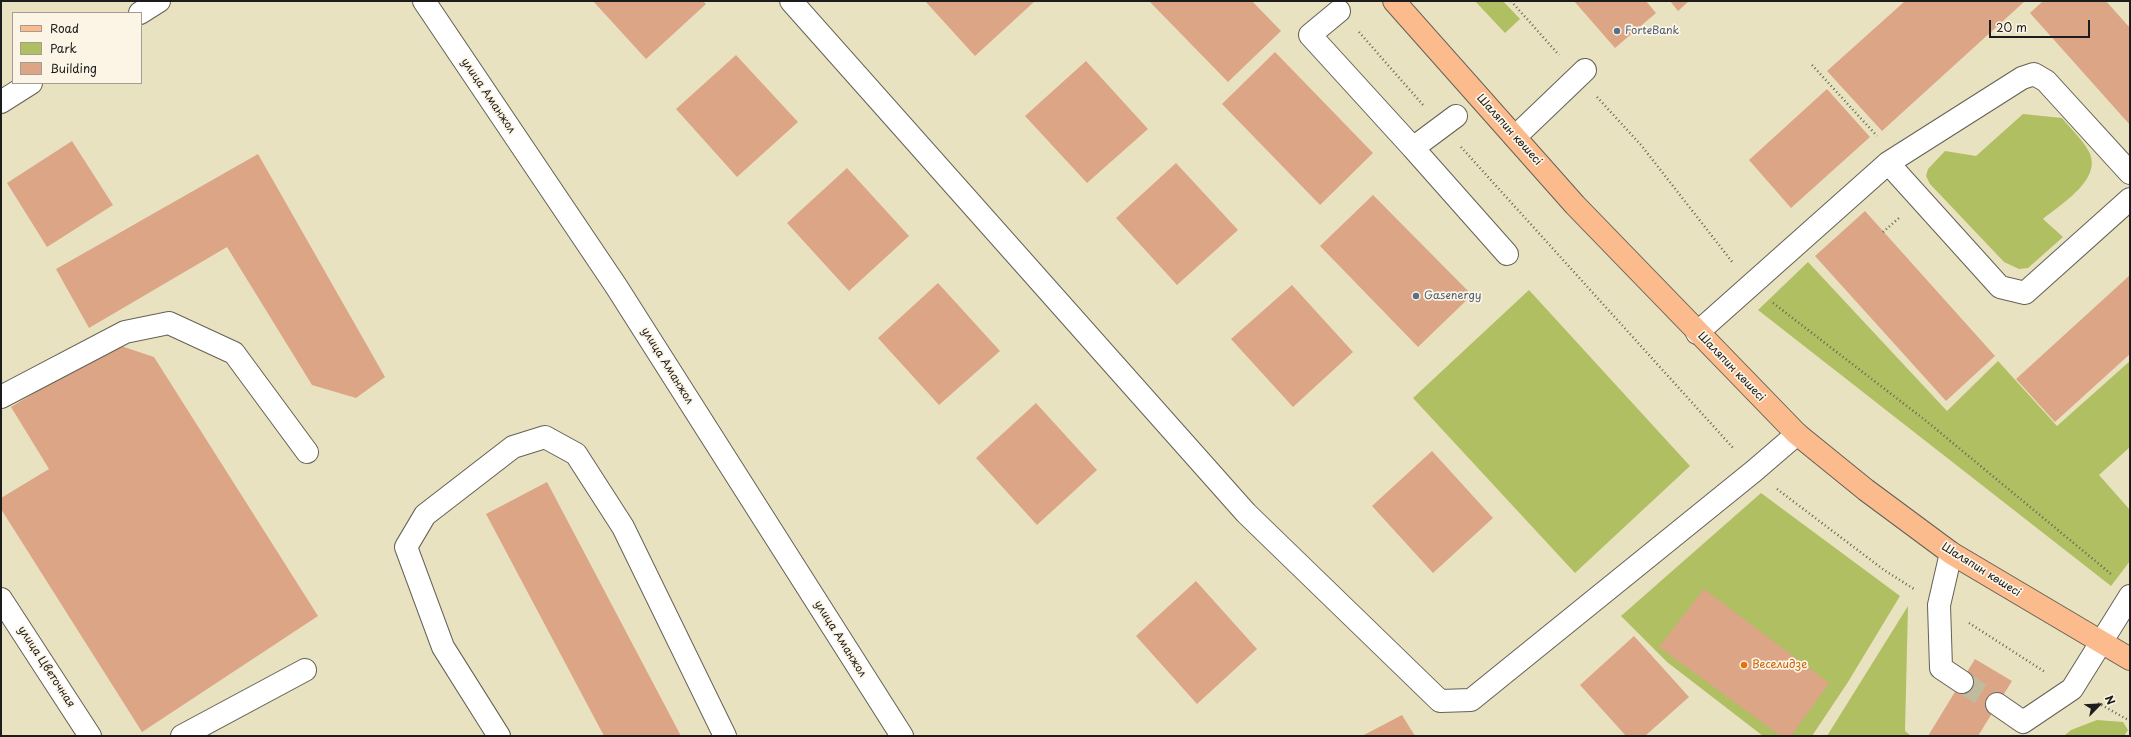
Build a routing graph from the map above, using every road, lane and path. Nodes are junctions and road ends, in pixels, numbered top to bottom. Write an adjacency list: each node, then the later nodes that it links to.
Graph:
1 (159, 1): 7 (street)
2 (424, 1): 38 (street, улица Аманжол)
3 (791, 1): 24 (street)
4 (1394, 1): 13 (main road, Шаляпин көшесі)
5 (1511, 1): 9 (path)
6 (1339, 11): 12 (path); 14 (street)
7 (142, 12)
8 (1812, 65): 15 (path)
9 (1582, 73): 13 (street); 19 (path)
10 (29, 84): 11 (street)
11 (1, 102)
12 (1449, 121): 14 (street); 24 (path)
13 (1515, 137): 20 (main road, Шаляпин көшесі)
14 (1413, 148): 18 (street)
15 (1892, 160): 16 (street); 17 (street); 19 (street)
16 (2130, 173)
17 (2130, 199)
18 (1507, 254)
19 (1750, 285): 20 (street); 26 (path)
20 (1697, 333): 22 (main road, Шаляпин көшесі)
21 (1, 397): 23 (street)
22 (1797, 434): 24 (street); 25 (main road, Шаляпин көшесі)
23 (307, 452)
24 (1754, 471)
25 (1951, 553): 29 (main road, Шаляпин көшесі); 32 (street)
26 (2112, 574)
27 (2130, 596): 29 (street)
28 (1, 598): 34 (street, улица Цветочная)
29 (2102, 643): 30 (main road, Шаляпин көшесі); 33 (street)
30 (2130, 659)
31 (306, 670): 35 (street)
32 (1962, 682)
33 (1997, 704)
34 (90, 736)
35 (182, 736)
36 (499, 736): 37 (street)
37 (725, 736)
38 (902, 736)

